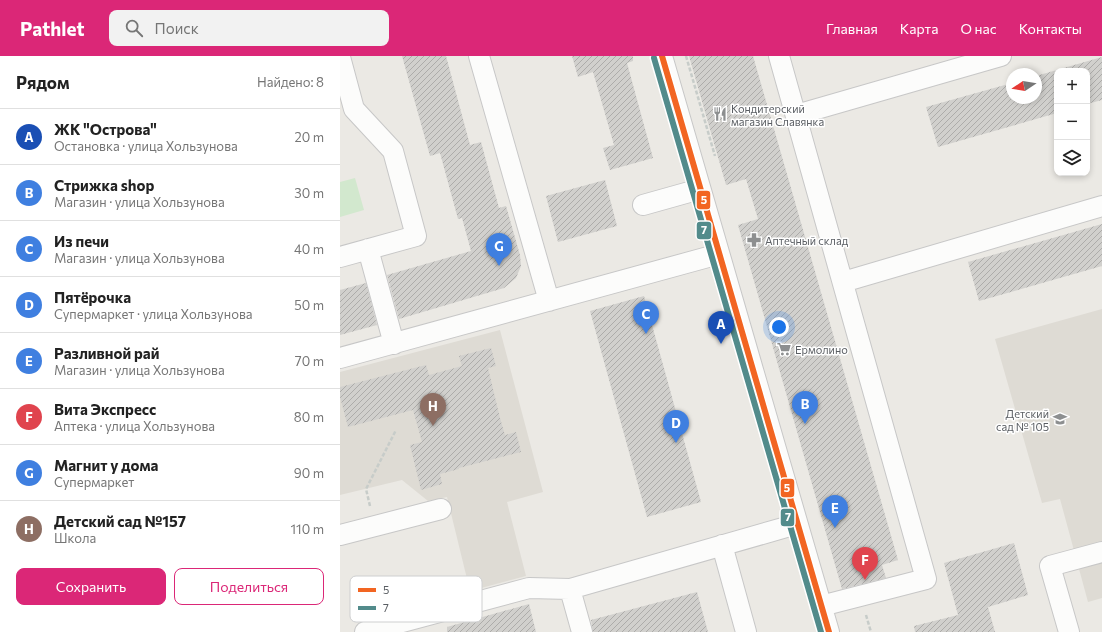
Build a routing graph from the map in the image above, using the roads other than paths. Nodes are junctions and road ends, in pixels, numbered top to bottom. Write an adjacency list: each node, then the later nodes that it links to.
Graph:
1 (340, 56): 10 (street)
2 (479, 56): 14 (street)
3 (662, 56): 7 (street)
4 (779, 56): 6 (street)
5 (1000, 56): 6 (street)
6 (796, 115): 13 (street)
7 (700, 189): 8 (street); 11 (street)
8 (643, 205)
9 (1102, 206): 13 (street)
10 (368, 249): 12 (street); 15 (street)
11 (719, 254): 14 (street); 18 (street)
12 (340, 257)
13 (842, 282): 24 (street)
14 (549, 301): 15 (street)
15 (394, 344): 16 (street)
16 (340, 358)
17 (441, 509): 19 (street)
18 (798, 524): 20 (street); 24 (street)
19 (340, 535)
20 (722, 546): 22 (street); 28 (street)
21 (1102, 552): 30 (street)
22 (570, 589): 23 (street); 27 (street)
23 (482, 600)
24 (821, 606): 29 (street)
25 (402, 622): 26 (street)
26 (365, 632)
27 (582, 632)
28 (746, 632)
29 (829, 632)
30 (1069, 632)

